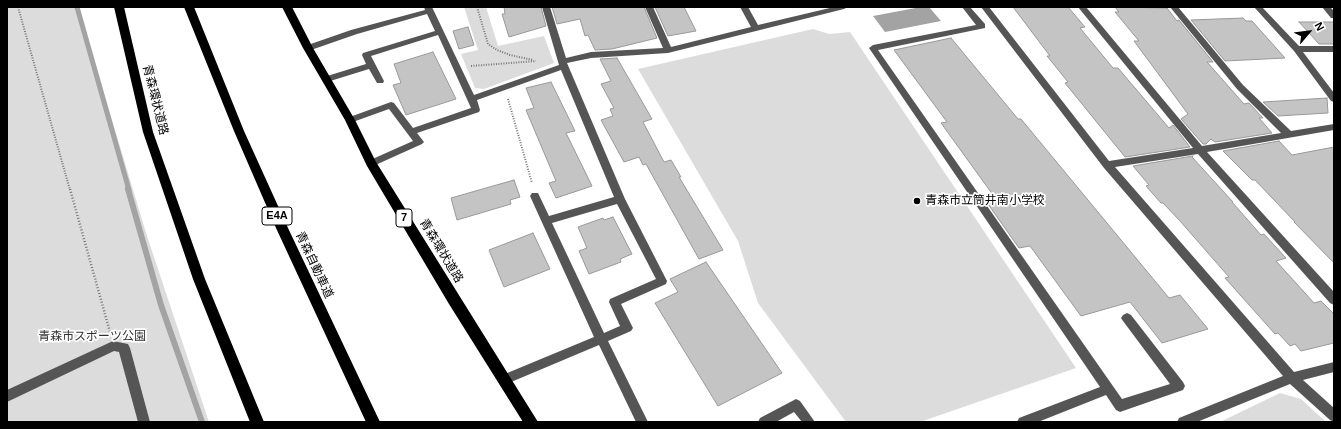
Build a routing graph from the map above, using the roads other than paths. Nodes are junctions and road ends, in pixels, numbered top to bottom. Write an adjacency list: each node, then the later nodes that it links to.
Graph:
1 (119, 7): 48 (highway, 青森環状道路)
2 (189, 7): 49 (highway, 青森自動車道 / E4A)
3 (287, 7): 18 (highway, 青森環状道路 / 7)
4 (546, 7): 22 (street)
5 (649, 7): 21 (street)
6 (744, 7): 16 (street)
7 (844, 7): 16 (street)
8 (966, 7): 44 (street)
9 (985, 7): 34 (street)
10 (1082, 7): 32 (street)
11 (1174, 7): 31 (street)
12 (1258, 7): 19 (street)
13 (1326, 7): 15 (street)
14 (429, 9): 17 (street); 18 (street)
15 (1334, 16)
16 (756, 28): 21 (street)
17 (440, 32): 23 (street); 26 (street)
18 (308, 48): 24 (highway, 青森環状道路 / 7)
19 (1297, 49): 20 (street); 27 (street)
20 (1334, 49)
21 (668, 50): 22 (street)
22 (563, 64): 26 (street); 36 (street)
23 (371, 65): 24 (street); 25 (street)
24 (327, 79): 28 (highway, 青森環状道路 / 7)
25 (380, 81)
26 (472, 99): 30 (street)
27 (1334, 99)
28 (350, 120): 30 (street); 33 (highway, 青森環状道路 / 7)
29 (1334, 128): 31 (street)
30 (411, 132): 33 (street)
31 (1288, 134): 32 (street)
32 (1200, 150): 34 (street); 38 (street)
33 (371, 163): 43 (highway, 青森環状道路 / 7)
34 (1108, 165): 42 (street)
35 (536, 196): 37 (street)
36 (620, 199): 37 (street); 40 (street)
37 (546, 221): 40 (street)
38 (1334, 300)
39 (1127, 318): 44 (street)
40 (602, 340): 43 (street); 51 (street)
41 (1334, 367): 42 (street)
42 (1292, 378): 46 (street); 55 (street)
43 (504, 380): 50 (highway, 青森環状道路 / 7)
44 (1108, 390): 54 (street)
45 (7, 396): 47 (street)
46 (1334, 416)
47 (144, 422)
48 (257, 422)
49 (373, 422)
50 (531, 422)
51 (642, 422)
52 (764, 422): 53 (street)
53 (809, 422)
54 (1023, 422)
55 (1183, 422)

